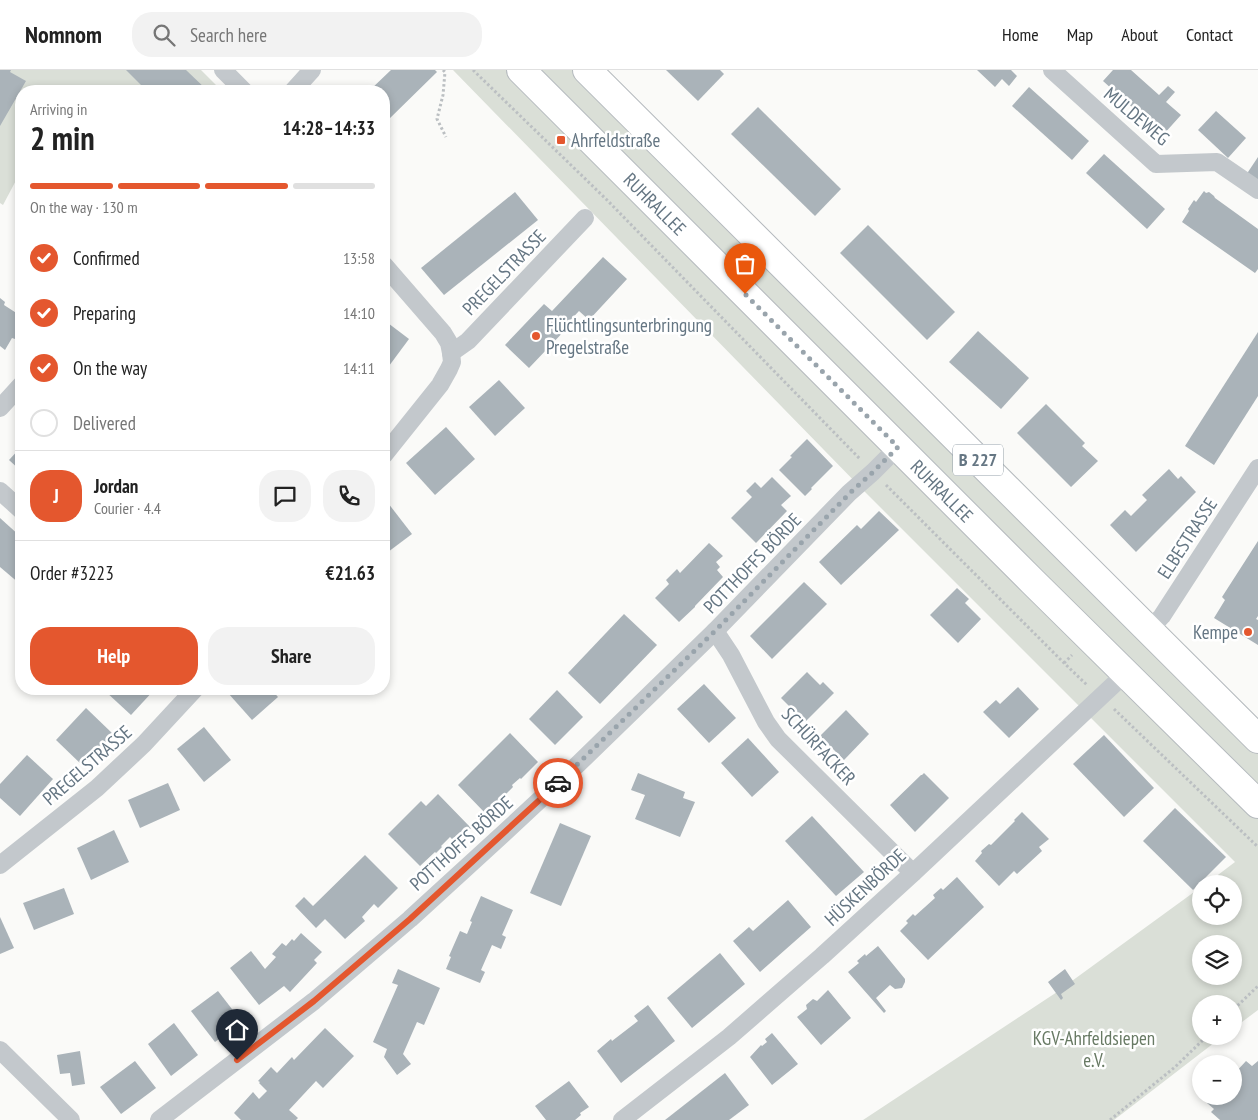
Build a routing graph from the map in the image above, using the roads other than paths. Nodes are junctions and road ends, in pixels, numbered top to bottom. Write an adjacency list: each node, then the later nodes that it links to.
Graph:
1 (223, 70): 6 (street)
2 (312, 70): 7 (street)
3 (521, 70): 12 (main road, RUHRALLEE / B 227)
4 (587, 70): 17 (main road, B 227)
5 (1052, 70): 8 (street, MULDEWEG)
6 (238, 85)
7 (298, 85)
8 (1258, 190)
9 (585, 218): 11 (street, PREGELSTRASSE)
10 (390, 273): 11 (street)
11 (451, 353): 13 (street)
12 (898, 447): 18 (street, POTTHOFFS BÖRDE); 19 (main road, RUHRALLEE / B 227)
13 (390, 448)
14 (1258, 468): 17 (street, ELBESTRASSE)
15 (0, 491): 16 (street)
16 (15, 505)
17 (1149, 630): 21 (main road, B 227)
18 (715, 631): 24 (street, SCHÜRFACKER); 27 (street, POTTHOFFS BÖRDE)
19 (1126, 673): 22 (main road, RUHRALLEE / B 227); 24 (street, HÜSKENBÖRDE)
20 (189, 695): 23 (street, PREGELSTRASSE)
21 (1258, 739)
22 (1258, 804)
23 (0, 866)
24 (913, 873): 28 (street, HÜSKENBÖRDE)
25 (0, 1050): 26 (street)
26 (70, 1120)
27 (160, 1120)
28 (622, 1120)

